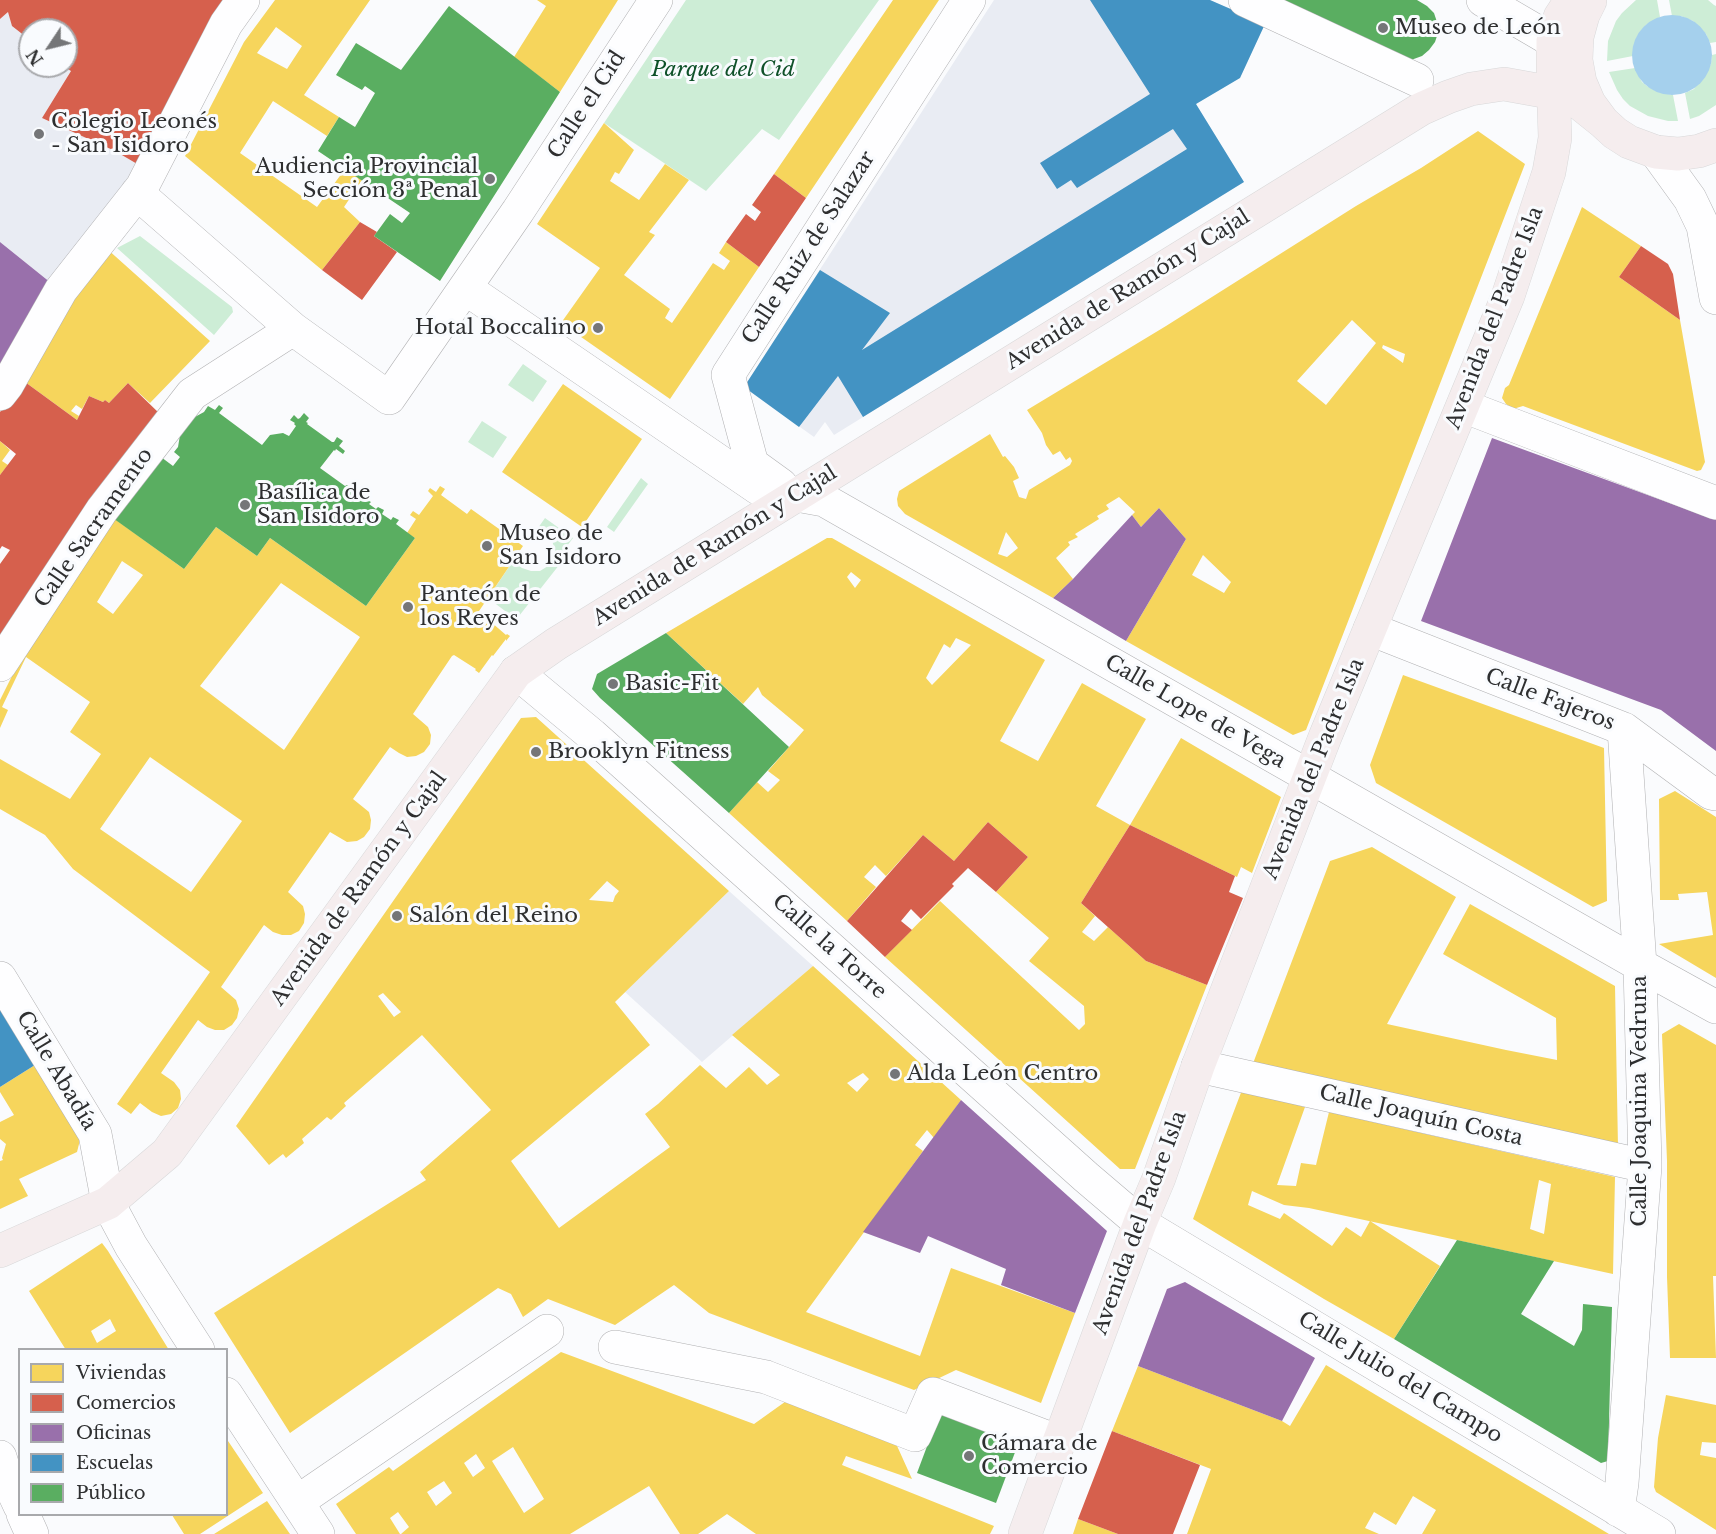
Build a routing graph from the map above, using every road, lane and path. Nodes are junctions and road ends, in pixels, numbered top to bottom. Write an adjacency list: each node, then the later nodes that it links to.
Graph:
1 (243, 0): 16 (street)
2 (656, 0): 17 (street, Calle el Cid)
3 (969, 0): 22 (street, Calle Ruiz de Salazar)
4 (1245, 0): 9 (street)
5 (1483, 0): 8 (street)
6 (1571, 0): 8 (main road, Avenida del Padre Isla)
7 (1591, 0): 12 (main road)
8 (1553, 41): 11 (main road, Avenida del Padre Isla)
9 (1417, 80)
10 (1471, 89): 11 (main road, Avenida de Ramón y Cajal); 15 (main road); 22 (main road, Avenida de Ramón y Cajal)
11 (1554, 93): 12 (main road, Avenida de Ramón y Cajal); 15 (main road, Avenida del Padre Isla)
12 (1603, 122): 14 (main road, Avenida de Ramón y Cajal)
13 (1716, 145): 14 (main road, Avenida de Ramón y Cajal)
14 (1656, 152): 18 (street)
15 (1549, 172): 21 (main road, Avenida del Padre Isla)
16 (136, 194): 19 (street); 20 (street)
17 (465, 288): 19 (street, Calle el Cid); 22 (street, Calle Lope de Vega)
18 (1716, 298)
19 (293, 329): 25 (street, Calle Sacramento)
20 (2, 387)
21 (1463, 406): 23 (street); 24 (main road, Avenida del Padre Isla)
22 (796, 494): 26 (main road, Avenida de Ramón y Cajal); 28 (street, Calle Lope de Vega)
23 (1716, 503)
24 (1370, 629): 27 (street, Calle Fajeros); 28 (main road, Avenida del Padre Isla)
25 (0, 665)
26 (516, 672): 35 (main road, Avenida de Ramón y Cajal); 36 (street, Calle la Torre)
27 (1624, 729): 29 (street, Calle Fajeros); 30 (street, Calle Joaquina Vedruna)
28 (1310, 778): 30 (street, Calle Lope de Vega); 33 (main road, Avenida del Padre Isla)
29 (1716, 794)
30 (1641, 965): 32 (street, Calle Lope de Vega); 34 (street, Calle Joaquina Vedruna)
31 (0, 978): 35 (street, Calle Abadía)
32 (1716, 1007)
33 (1198, 1066): 34 (street, Calle Joaquín Costa); 36 (main road, Avenida del Padre Isla)
34 (1645, 1166): 46 (street, Calle Joaquina Vedruna)
35 (108, 1203): 37 (main road, Avenida de Ramón y Cajal); 40 (street, Calle Abadía)
36 (1140, 1223): 42 (main road, Avenida del Padre Isla); 46 (street, Calle Julio del Campo)
37 (0, 1251)
38 (547, 1331): 45 (street)
39 (615, 1347): 42 (street)
40 (197, 1348)
41 (228, 1397): 45 (street)
42 (1059, 1442): 50 (main road, Avenida del Padre Isla)
43 (0, 1457): 44 (street)
44 (18, 1502)
45 (297, 1502): 49 (street)
46 (1618, 1510): 51 (street, Calle Julio del Campo)
47 (23, 1516): 48 (street)
48 (32, 1534)
49 (318, 1534)
50 (1024, 1534)
51 (1659, 1534)

